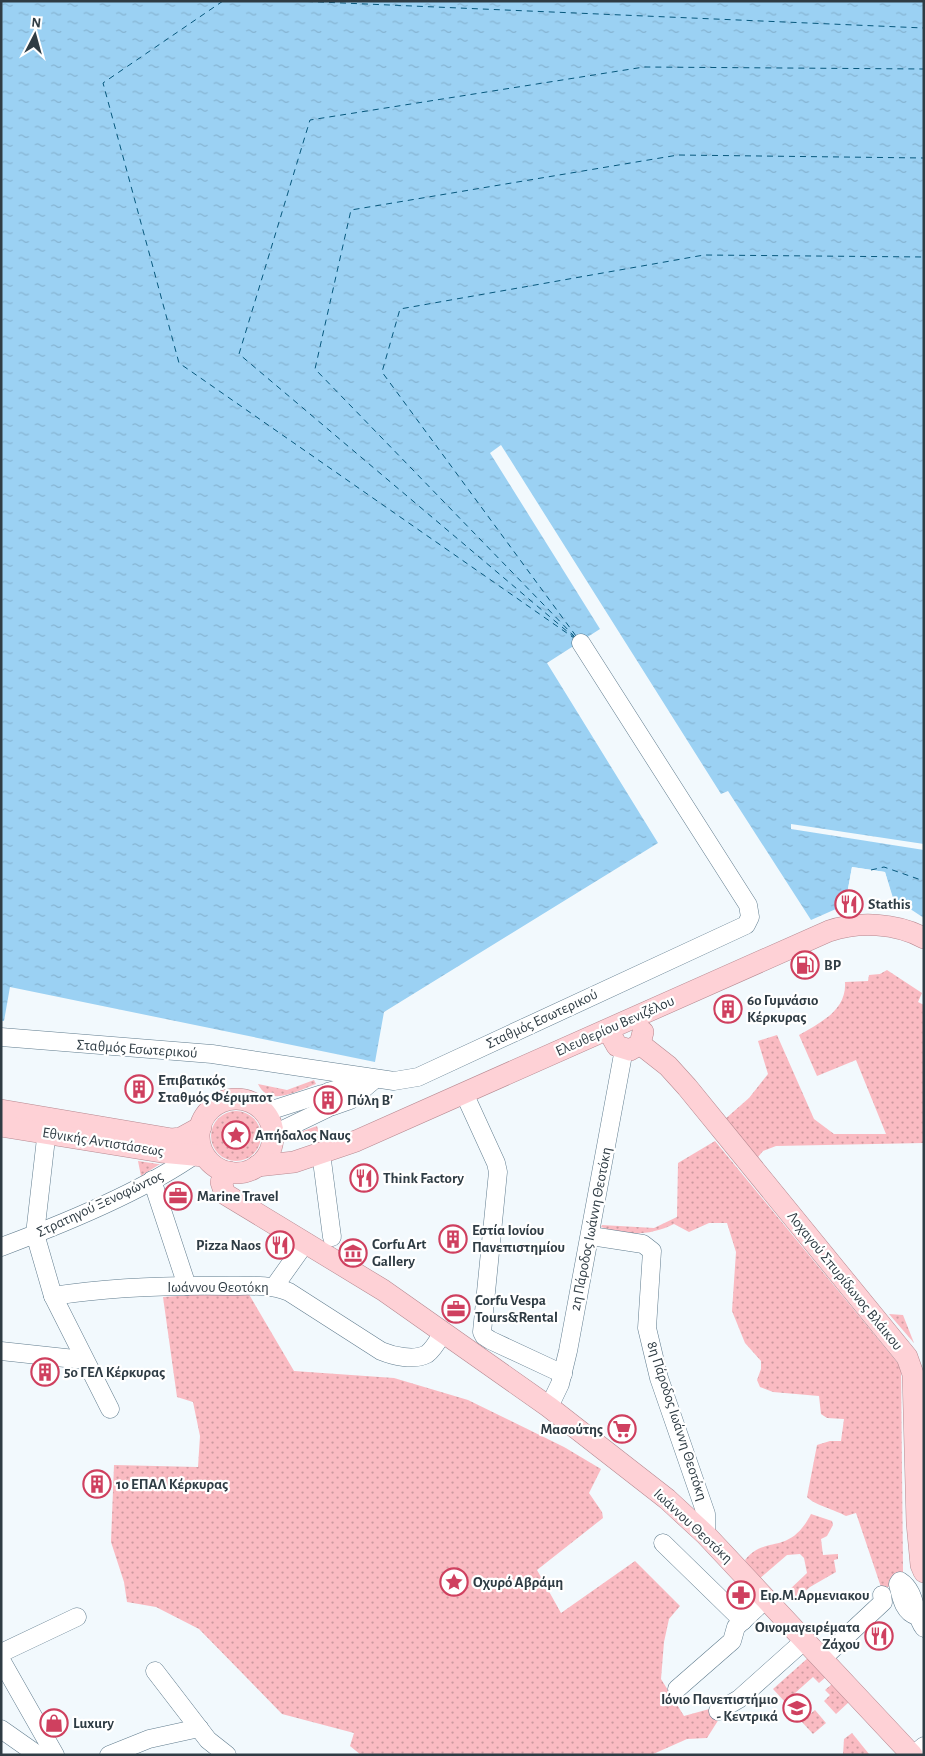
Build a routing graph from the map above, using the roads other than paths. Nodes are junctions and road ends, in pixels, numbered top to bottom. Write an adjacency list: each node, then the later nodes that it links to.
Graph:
1 (581, 643): 7 (street, Σταθμός Εσωτερικού)
2 (924, 938): 3 (main road, Ελευθερίου Βενιζέλου)
3 (637, 1017): 4 (main road, Ελευθερίου Βενιζέλου); 6 (main road)
4 (608, 1030): 6 (main road, Λοχαγού Σπυρίδωνος Βλάικου); 8 (main road, Ελευθερίου Βενιζέλου)
5 (1, 1037): 7 (street, Σταθμός Εσωτερικού)
6 (632, 1047): 22 (street, 2η Πάροδος Ιωάννη Θεοτόκη); 37 (main road, Λοχαγού Σπυρίδωνος Βλάικου)
7 (375, 1079): 9 (street)
8 (464, 1093): 17 (main road, Ελευθερίου Βενιζέλου); 32 (street)
9 (328, 1100): 10 (street); 15 (street)
10 (253, 1104): 14 (main road, Εθνικής Αντιστάσεως); 15 (main road)
11 (1, 1110): 13 (main road, Εθνικής Αντιστάσεως)
12 (1, 1126): 13 (main road, Εθνικής Αντιστάσεως)
13 (48, 1126): 14 (main road, Εθνικής Αντιστάσεως); 16 (main road, Εθνικής Αντιστάσεως); 21 (street)
14 (201, 1127): 16 (main road)
15 (273, 1128): 17 (main road); 18 (main road)
16 (200, 1155): 19 (main road); 20 (street, Στρατηγού Ξενοφώντος)
17 (315, 1155): 18 (main road, Ελευθερίου Βενιζέλου); 23 (street)
18 (257, 1166): 19 (main road)
19 (228, 1172): 24 (main road, Ιωάννου Θεοτόκη)
20 (152, 1180): 21 (street, Στρατηγού Ξενοφώντος); 26 (street)
21 (35, 1234): 25 (street, Στρατηγού Ξενοφώντος); 28 (street)
22 (591, 1236): 32 (street, 2η Πάροδος Ιωάννη Θεοτόκη); 35 (street, 8η Πάροδος Ιωάννη Θεοτόκη)
23 (332, 1237)
24 (306, 1242): 27 (street); 29 (main road, Ιωάννου Θεοτόκη)
25 (1, 1247)
26 (187, 1286): 27 (street, Ιωάννου Θεοτόκη); 28 (street, Ιωάννου Θεοτόκη)
27 (274, 1287): 29 (street, Ιωάννου Θεοτόκη)
28 (53, 1296): 31 (street)
29 (443, 1332): 33 (main road, Ιωάννου Θεοτόκη)
30 (1, 1351): 31 (street)
31 (84, 1360): 34 (street)
32 (563, 1374): 33 (street, 2η Πάροδος Ιωάννη Θεοτόκη)
33 (548, 1407): 35 (main road, Ιωάννου Θεοτόκη)
34 (110, 1410)
35 (706, 1535): 39 (main road, Ιωάννου Θεοτόκη)
36 (662, 1543): 41 (street)
37 (924, 1572)
38 (882, 1596): 44 (street)
39 (766, 1599): 41 (street); 42 (main road, Ιωάννου Θεοτόκη)
40 (78, 1617): 43 (street)
41 (743, 1620): 47 (street)
42 (805, 1640): 44 (main road, Ιωάννου Θεοτόκη); 48 (street)
43 (1, 1654)
44 (822, 1659): 56 (main road, Ιωάννου Θεοτόκη)
45 (1, 1660): 53 (street)
46 (155, 1671): 49 (street)
47 (677, 1690)
48 (718, 1711)
49 (199, 1728): 54 (street); 55 (street)
50 (1, 1730): 52 (street)
51 (924, 1746): 56 (street)
52 (38, 1755)
53 (55, 1755)
54 (109, 1755)
55 (227, 1755)
56 (913, 1755)

